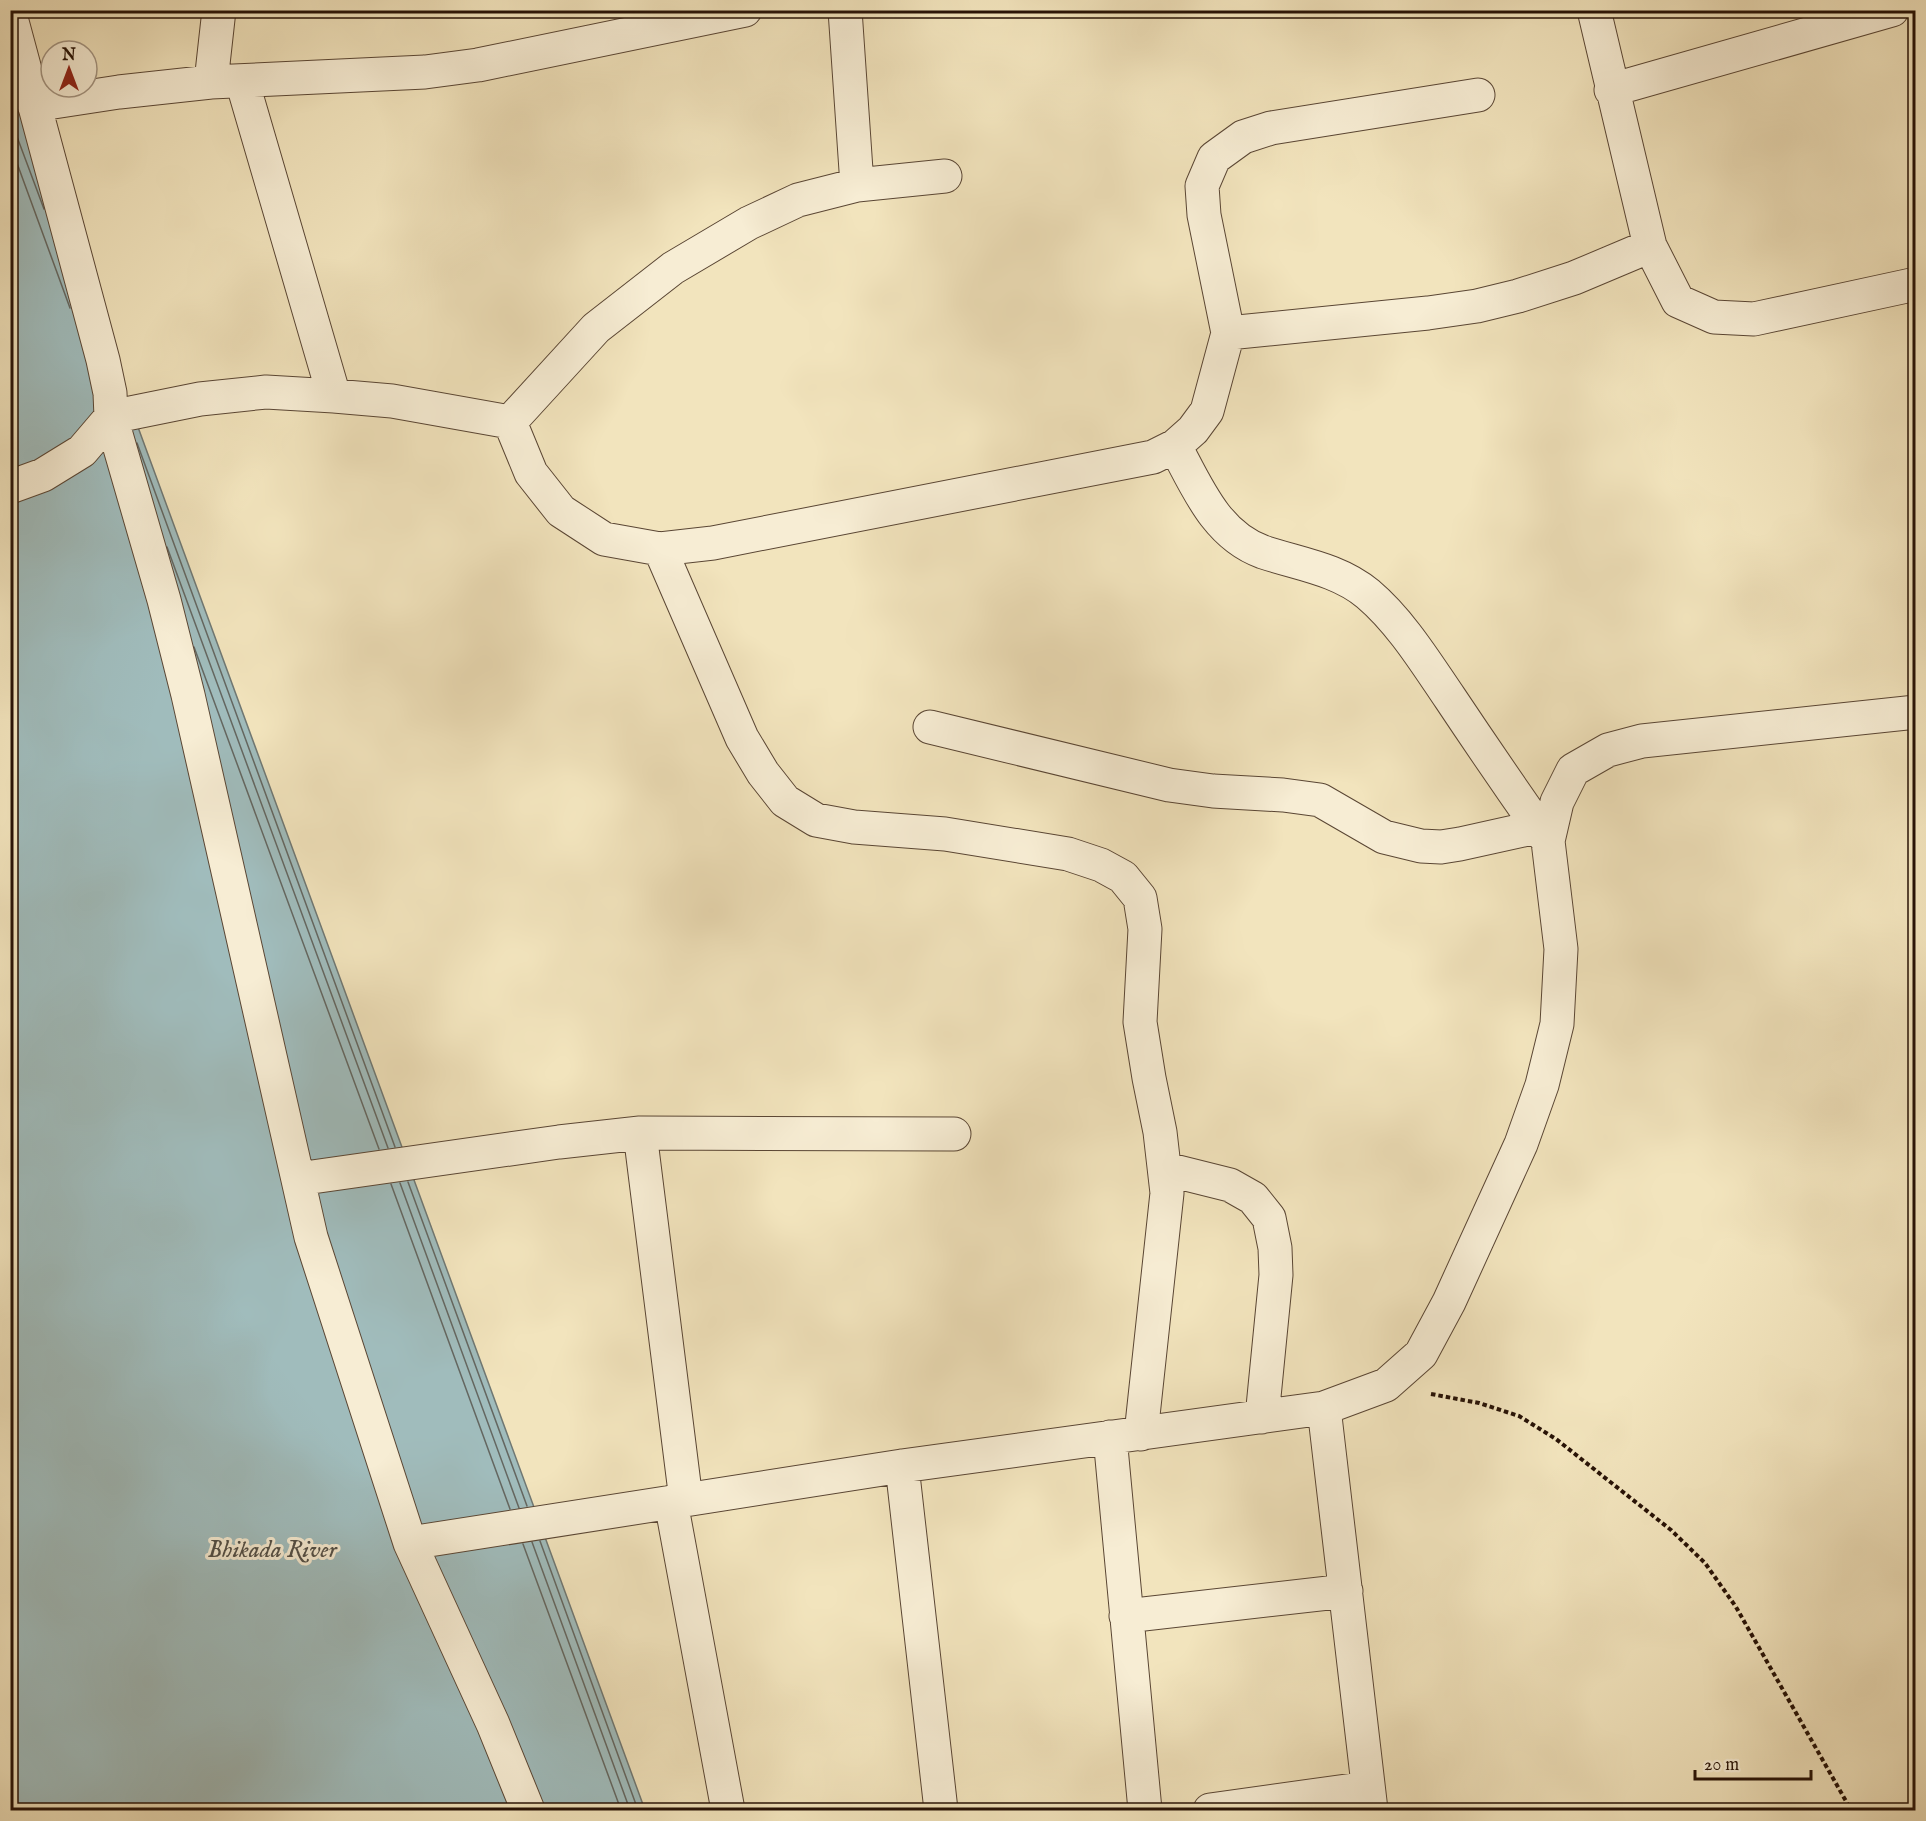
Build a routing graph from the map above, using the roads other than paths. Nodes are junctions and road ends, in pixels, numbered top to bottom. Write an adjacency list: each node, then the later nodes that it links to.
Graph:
1 (219, 10): 8 (street)
2 (745, 10): 8 (street)
3 (845, 10): 13 (street)
4 (1594, 10): 9 (street)
5 (1892, 10): 9 (street)
6 (10, 14): 7 (street)
7 (15, 51): 11 (street)
8 (226, 81): 11 (street); 17 (street)
9 (1611, 90): 14 (street)
10 (1478, 95): 16 (street)
11 (34, 105): 18 (street)
12 (945, 176): 13 (street)
13 (857, 185): 19 (street)
14 (1650, 246): 15 (street); 16 (street)
15 (1916, 284)
16 (1228, 333): 20 (street)
17 (334, 396): 18 (street); 19 (street)
18 (111, 417): 21 (street); 29 (street)
19 (510, 422): 22 (street)
20 (1176, 446): 22 (street); 25 (street)
21 (10, 488)
22 (660, 549): 28 (street)
23 (1916, 712): 25 (street)
24 (930, 727): 25 (street)
25 (1543, 834): 30 (street)
26 (640, 1133): 27 (street); 29 (street); 34 (street)
27 (954, 1134)
28 (1166, 1169): 31 (street); 32 (street)
29 (298, 1179): 35 (street)
30 (1323, 1408): 31 (street); 36 (street)
31 (1262, 1417): 32 (street)
32 (1125, 1436): 33 (street); 37 (street)
33 (902, 1466): 34 (street); 41 (street)
34 (679, 1501): 35 (street); 40 (street)
35 (410, 1543): 39 (street)
36 (1346, 1591): 37 (street); 38 (street)
37 (1126, 1616): 42 (street)
38 (1370, 1799): 43 (street)
39 (528, 1810)
40 (728, 1810)
41 (941, 1810)
42 (1145, 1810)
43 (1210, 1810)

